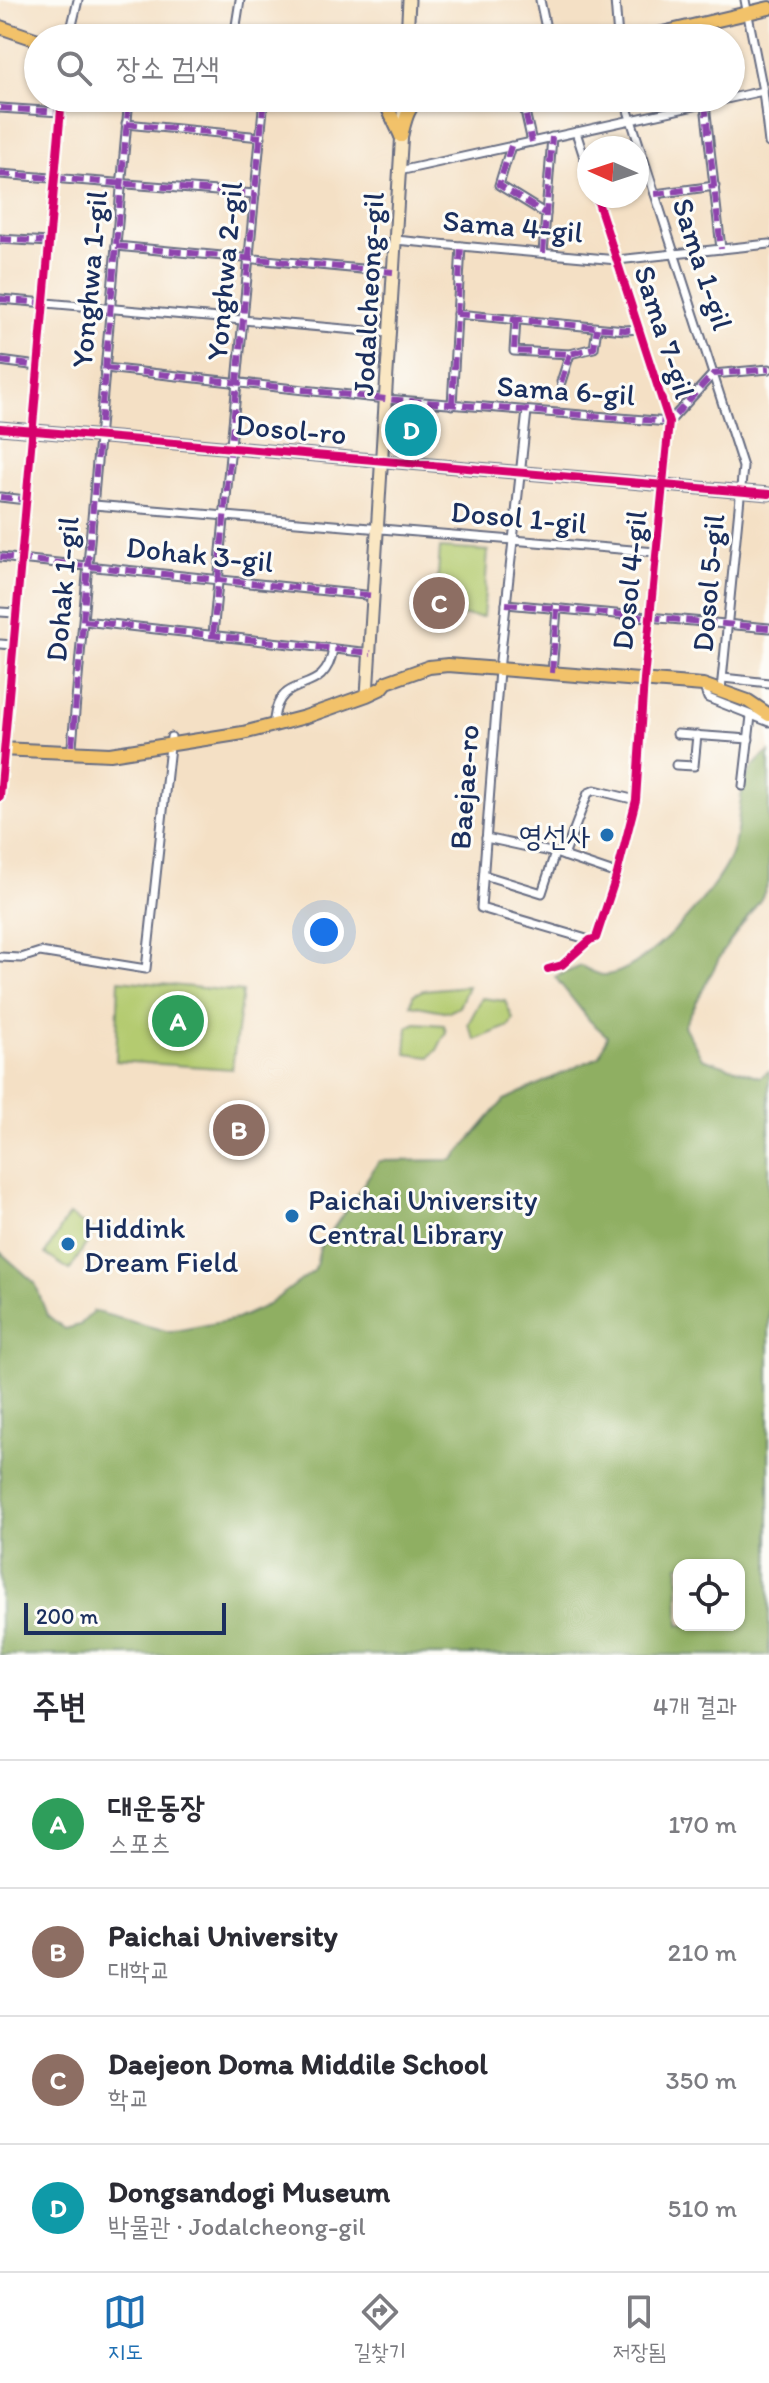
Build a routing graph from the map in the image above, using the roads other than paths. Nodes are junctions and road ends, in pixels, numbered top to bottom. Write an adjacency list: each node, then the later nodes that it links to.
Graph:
1 (78, 0): 9 (street)
2 (240, 0): 10 (street)
3 (409, 0): 11 (street)
4 (540, 0): 12 (street)
5 (615, 0): 13 (street)
6 (745, 0): 8 (street)
7 (769, 8): 8 (main road)
8 (749, 14): 14 (main road); 17 (street)
9 (72, 24)
10 (236, 24)
11 (408, 24)
12 (545, 24)
13 (617, 24)
14 (704, 24)
15 (0, 27): 16 (main road)
16 (24, 35)
17 (763, 91): 18 (street); 39 (street)
18 (745, 95)
19 (0, 108): 20 (street)
20 (24, 110)
21 (60, 112): 43 (street)
22 (127, 112): 32 (street, Yonghwa 1-gil)
23 (263, 112): 36 (street, Yonghwa 2-gil)
24 (390, 112): 34 (main road)
25 (403, 112): 34 (street, Jodalcheong-gil)
26 (408, 112): 34 (main road)
27 (525, 112): 38 (street)
28 (628, 112): 31 (street, Sama 1-gil)
29 (668, 112): 31 (street)
30 (706, 112): 45 (street)
31 (631, 120): 33 (street); 47 (street, Sama 1-gil)
32 (126, 124): 36 (street); 44 (street, Yonghwa 1-gil)
33 (576, 132): 35 (street); 37 (street)
34 (401, 136): 41 (street, Jodalcheong-gil)
35 (577, 136)
36 (261, 137): 46 (street, Yonghwa 2-gil)
37 (552, 137): 38 (street); 49 (street)
38 (532, 142): 40 (street)
39 (769, 143)
40 (511, 146): 41 (street); 49 (street)
41 (399, 171): 51 (street, Jodalcheong-gil)
42 (0, 174): 43 (street)
43 (54, 179): 44 (street); 52 (street)
44 (121, 184): 46 (street); 54 (street, Yonghwa 1-gil)
45 (715, 186): 47 (street); 56 (street)
46 (255, 194): 59 (street, Yonghwa 2-gil)
47 (655, 194): 58 (street, Sama 1-gil)
48 (600, 208): 60 (street, Sama 7-gil)
49 (546, 214): 57 (street)
50 (0, 239): 52 (street)
51 (395, 240): 55 (street, Sama 4-gil); 61 (street, Jodalcheong-gil)
52 (49, 242): 63 (street)
53 (769, 244): 56 (street, Sama 4-gil)
54 (116, 246): 59 (street); 64 (street, Yonghwa 1-gil)
55 (461, 246): 57 (street, Sama 4-gil); 65 (street)
56 (721, 249): 58 (street, Sama 4-gil)
57 (543, 253): 60 (street, Sama 4-gil)
58 (673, 254): 60 (street, Sama 4-gil); 76 (street, Sama 1-gil)
59 (249, 259): 61 (street); 67 (street, Yonghwa 2-gil)
60 (617, 260): 69 (street, Sama 7-gil)
61 (393, 272): 70 (street, Jodalcheong-gil)
62 (0, 299): 63 (street)
63 (43, 303): 64 (street); 73 (street)
64 (111, 308): 67 (street); 74 (street, Yonghwa 1-gil)
65 (457, 314): 66 (street); 80 (street)
66 (516, 319): 68 (street); 71 (street)
67 (243, 320): 70 (street); 78 (street, Yonghwa 2-gil)
68 (597, 328): 69 (street); 71 (street)
69 (639, 329): 82 (street, Sama 7-gil)
70 (390, 333): 79 (street, Jodalcheong-gil)
71 (570, 354): 77 (street)
72 (0, 361): 73 (street)
73 (38, 366): 84 (street)
74 (105, 368): 78 (street, Sama 6-gil); 85 (street, Yonghwa 1-gil)
75 (769, 369): 76 (street)
76 (713, 374): 82 (street, Sama 6-gil); 90 (street, Sama 1-gil)
77 (561, 382)
78 (237, 383): 79 (street, Sama 6-gil); 86 (street, Yonghwa 2-gil)
79 (386, 399): 80 (street, Sama 6-gil); 87 (street, Jodalcheong-gil)
80 (452, 405): 81 (street, Sama 6-gil)
81 (527, 411): 82 (street, Sama 6-gil); 88 (street, Baejae-ro)
82 (669, 422): 89 (street, Sama 7-gil)
83 (0, 428): 84 (street, Dosol-ro)
84 (32, 431): 85 (street, Dosol-ro); 93 (street)
85 (100, 437): 86 (street, Dosol-ro); 94 (street, Dohak 1-gil)
86 (231, 448): 87 (street, Dosol-ro); 95 (street, Yonghwa 2-gil)
87 (382, 461): 88 (street, Dosol-ro); 96 (street, Jodalcheong-gil)
88 (520, 473): 89 (street, Dosol-ro); 97 (street, Baejae-ro)
89 (663, 485): 90 (street, Dosol-ro); 98 (street, Dosol 4-gil)
90 (741, 492): 91 (street, Dosol-ro); 110 (street, Dosol 5-gil)
91 (769, 494)
92 (0, 497): 93 (street)
93 (26, 500): 100 (street)
94 (94, 505): 95 (street, Dosol 1-gil); 101 (street, Dohak 1-gil)
95 (224, 517): 96 (street, Dosol 1-gil); 102 (street, Yonghwa 2-gil)
96 (378, 529): 97 (street, Dosol 1-gil); 103 (street, Jodalcheong-gil)
97 (513, 540): 98 (street, Dosol 1-gil); 104 (street, Baejae-ro)
98 (656, 552): 108 (street, Dosol 4-gil)
99 (0, 557): 100 (street, Dohak 3-gil)
100 (21, 559): 101 (street, Dohak 3-gil); 107 (street)
101 (89, 566): 102 (street, Dohak 3-gil); 109 (street, Dohak 1-gil)
102 (218, 580): 103 (street, Dohak 3-gil); 112 (street, Yonghwa 2-gil)
103 (374, 596): 116 (street, Jodalcheong-gil)
104 (506, 604): 105 (street); 118 (street, Baejae-ro)
105 (557, 609): 108 (street); 120 (street)
106 (0, 612): 107 (street)
107 (16, 613): 114 (street)
108 (650, 618): 110 (street); 121 (street, Dosol 4-gil)
109 (84, 621): 112 (street); 137 (street, Dohak 1-gil)
110 (729, 624): 111 (street); 123 (street, Dosol 5-gil)
111 (769, 628)
112 (213, 635): 115 (street)
113 (0, 644): 114 (street)
114 (13, 645): 119 (street)
115 (333, 649): 116 (street); 129 (street)
116 (371, 653): 125 (street, Jodalcheong-gil)
117 (0, 670): 119 (street)
118 (499, 670): 120 (main road); 125 (main road); 143 (street, Baejae-ro)
119 (11, 671): 126 (street)
120 (552, 673): 121 (main road)
121 (644, 679): 124 (main road); 142 (street, Dosol 4-gil)
122 (769, 683): 123 (street, Dosol 5-gil)
123 (722, 684): 124 (main road); 127 (main road)
124 (703, 685): 128 (street)
125 (368, 690): 129 (main road); 131 (main road)
126 (4, 700): 136 (street)
127 (769, 715)
128 (751, 716): 130 (street); 134 (street)
129 (274, 719): 131 (main road)
130 (769, 722)
131 (242, 729): 135 (main road)
132 (677, 734): 133 (street)
133 (697, 735): 134 (street); 139 (street)
134 (749, 739): 140 (street)
135 (171, 741): 138 (main road); 149 (street)
136 (2, 745): 137 (main road); 138 (main road); 141 (street)
137 (72, 746): 138 (main road)
138 (110, 750)
139 (676, 765)
140 (743, 786)
141 (0, 797)
142 (636, 800): 145 (street); 146 (street, Dosol 4-gil)
143 (486, 838): 144 (street); 147 (street, Baejae-ro)
144 (555, 853): 145 (street); 147 (street)
145 (564, 856): 146 (street)
146 (617, 874): 148 (street, Dosol 4-gil)
147 (484, 875): 148 (street, Baejae-ro)
148 (590, 940): 150 (street)
149 (0, 957)
150 (548, 969)

